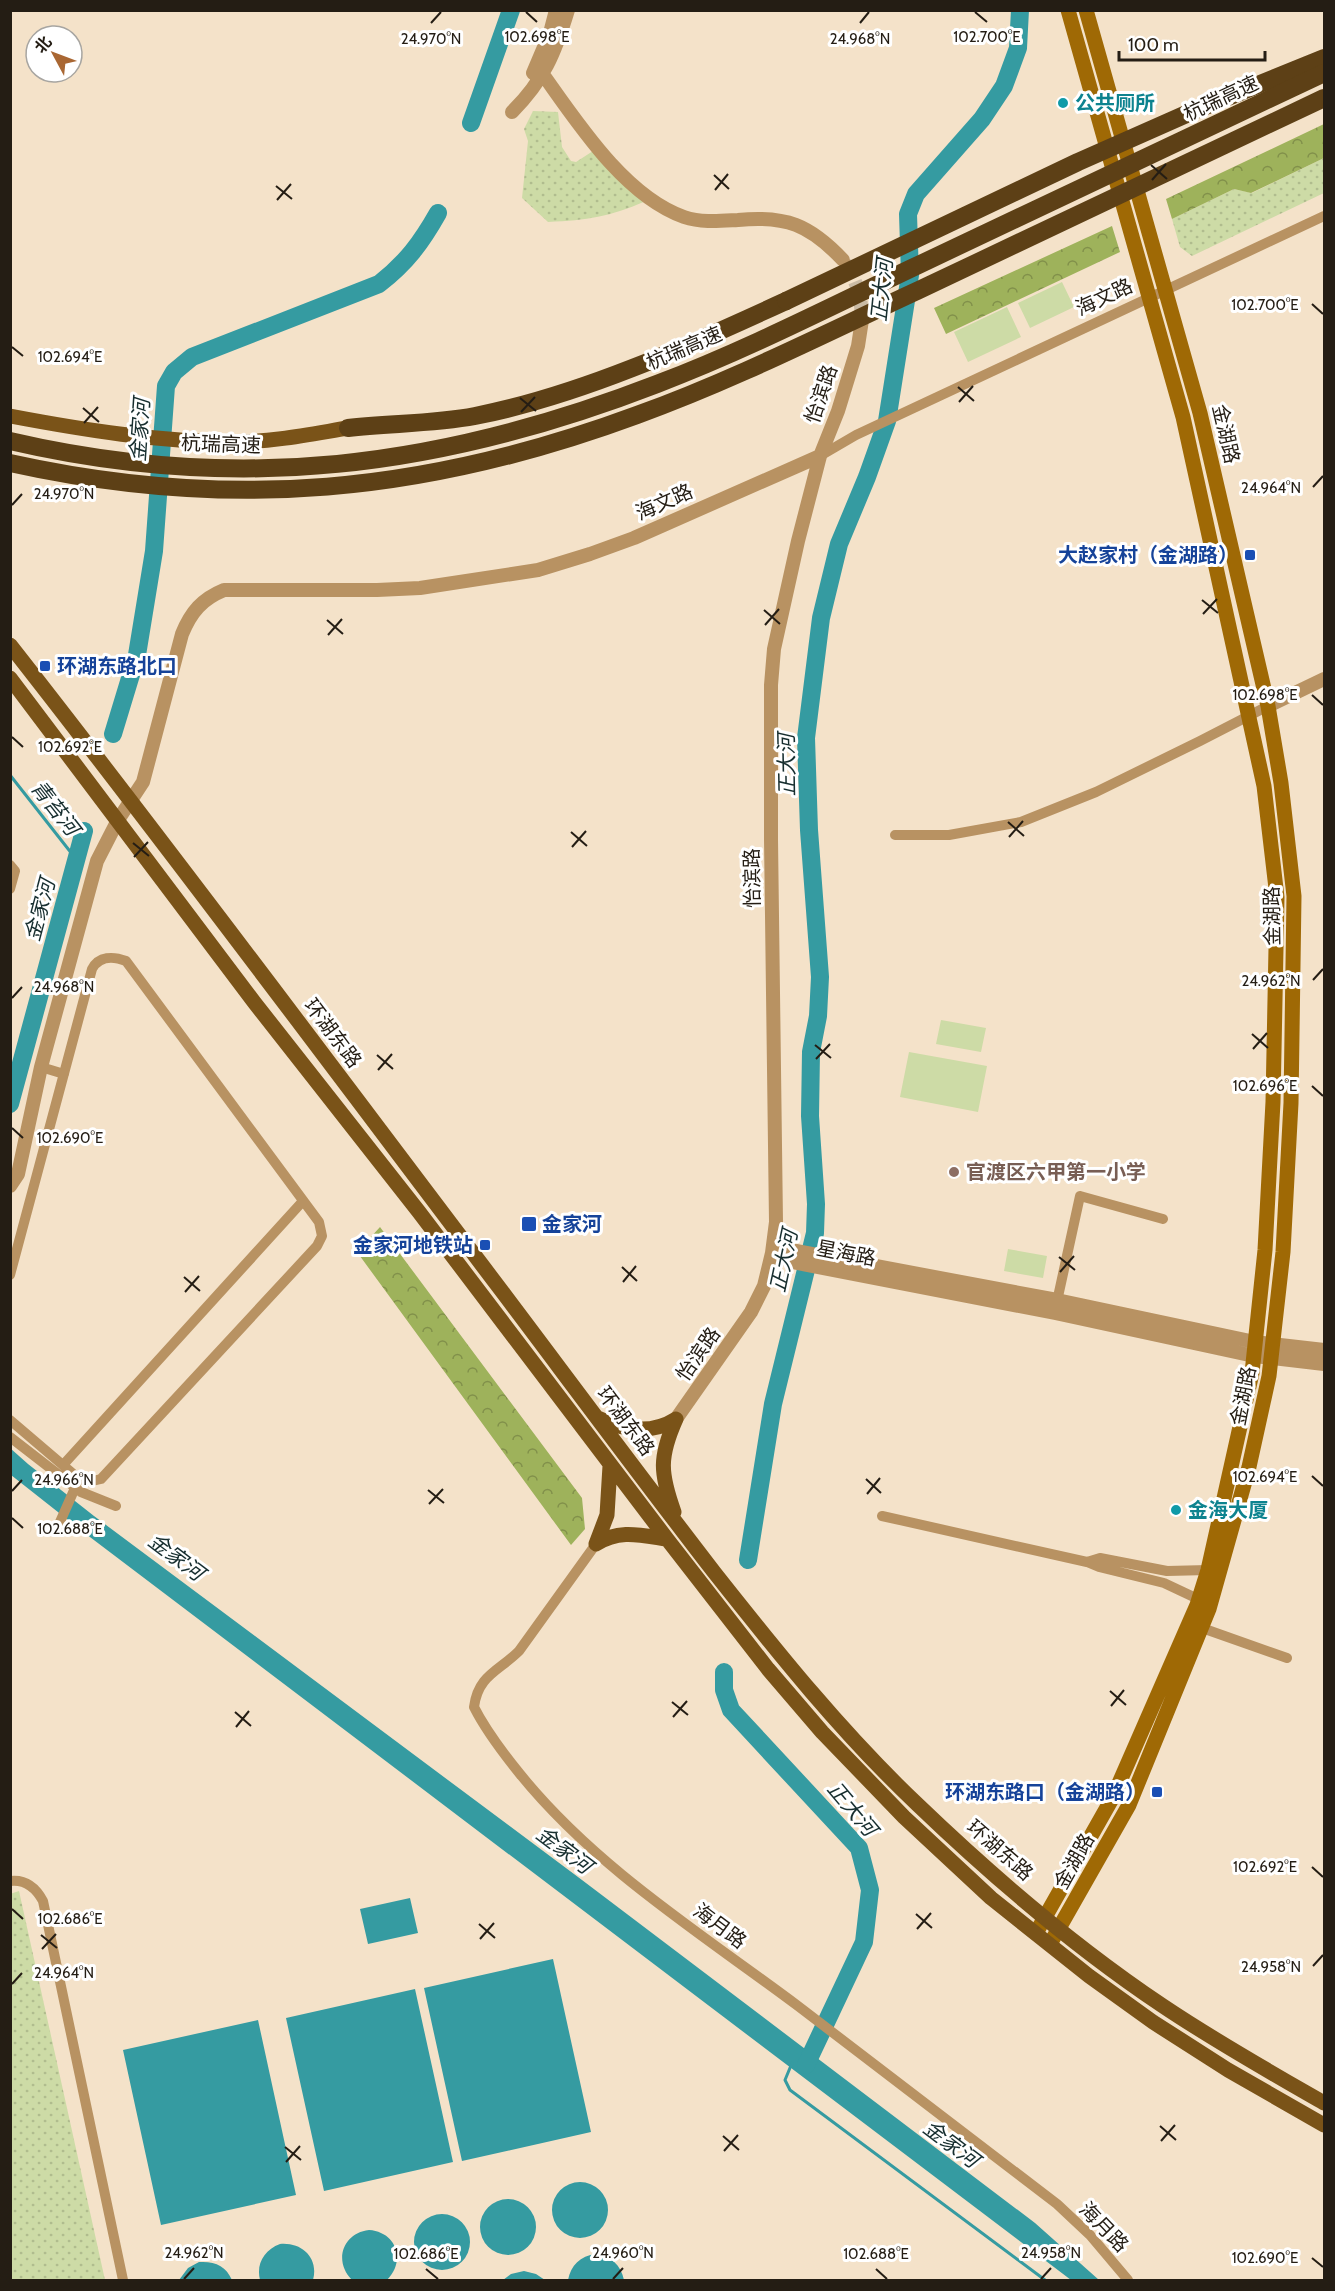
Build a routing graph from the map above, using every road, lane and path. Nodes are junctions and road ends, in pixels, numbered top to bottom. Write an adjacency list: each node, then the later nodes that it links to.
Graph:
1 (556, 10): 6 (street)
2 (568, 10): 6 (street)
3 (1068, 10): 13 (main road, 金湖路)
4 (1086, 10): 12 (main road, 金湖路)
5 (1324, 58): 16 (highway, bridge)
6 (540, 70): 9 (street); 11 (street)
7 (1324, 74): 17 (highway, 杭瑞高速, bridge)
8 (1324, 98): 19 (highway, bridge)
9 (512, 112)
10 (1324, 216): 12 (street, 海文路)
11 (843, 260)
12 (1167, 289): 13 (street, 海文路); 23 (main road, 金湖路)
13 (1150, 297): 18 (street, 海文路); 24 (main road, 金湖路)
14 (862, 320): 18 (street, 怡滨路)
15 (10, 416): 16 (main road)
16 (348, 428)
17 (10, 441)
18 (820, 456): 25 (street, 海文路); 37 (street, 怡滨路)
19 (10, 464)
20 (10, 645): 25 (main road, 环湖东路)
21 (10, 678): 26 (main road, 环湖东路)
22 (1324, 679): 23 (street)
23 (1268, 706): 24 (street); 41 (main road, 金湖路)
24 (1250, 715): 27 (street); 40 (main road, 金湖路)
25 (132, 801): 26 (street, 海文路); 44 (main road, 环湖东路)
26 (118, 820): 30 (street, 海文路); 49 (main road, 环湖东路)
27 (896, 835)
28 (10, 865): 29 (street)
29 (10, 889)
30 (41, 1066): 31 (street); 32 (street, 海文路)
31 (64, 1074): 33 (street); 35 (street)
32 (18, 1174): 33 (street); 34 (street)
33 (36, 1178): 38 (street)
34 (10, 1186)
35 (303, 1201): 48 (street); 48 (street)
36 (1163, 1220): 39 (street)
37 (772, 1253): 39 (street, 星海路); 45 (street, 怡滨路)
38 (10, 1275)
39 (1056, 1307): 40 (street, 星海路)
40 (1255, 1349): 41 (street, 星海路); 58 (main road, 金湖路)
41 (1272, 1350): 42 (street, 星海路); 43 (street, 星海路); 60 (main road, 金湖路)
42 (1324, 1350)
43 (1324, 1364)
44 (597, 1417): 45 (main road); 53 (main road, 环湖东路)
45 (676, 1419): 53 (main road)
46 (10, 1420): 48 (street)
47 (10, 1437): 50 (street)
48 (63, 1465)
49 (610, 1466): 55 (main road, 环湖东路); 56 (main road)
50 (73, 1492): 51 (street); 54 (street)
51 (116, 1506)
52 (882, 1516): 57 (street)
53 (679, 1526): 63 (main road, 环湖东路)
54 (56, 1531)
55 (667, 1539): 56 (main road); 65 (main road, 环湖东路)
56 (596, 1544): 70 (street, 海月路)
57 (1087, 1562): 58 (street); 59 (street)
58 (1208, 1570): 59 (main road, 金湖路)
59 (1198, 1599): 63 (main road, 金湖路)
60 (1202, 1628): 61 (street); 64 (main road, 金湖路)
61 (1287, 1658)
62 (10, 1881): 69 (street)
63 (1045, 1916): 64 (main road, 环湖东路); 65 (main road, 金湖路)
64 (1060, 1928): 66 (main road, 金湖路); 67 (main road, 环湖东路)
65 (1036, 1933): 66 (main road, 环湖东路)
66 (1050, 1944): 68 (main road, 环湖东路)
67 (1324, 2103)
68 (1324, 2125)
69 (123, 2280)
70 (1128, 2280)

